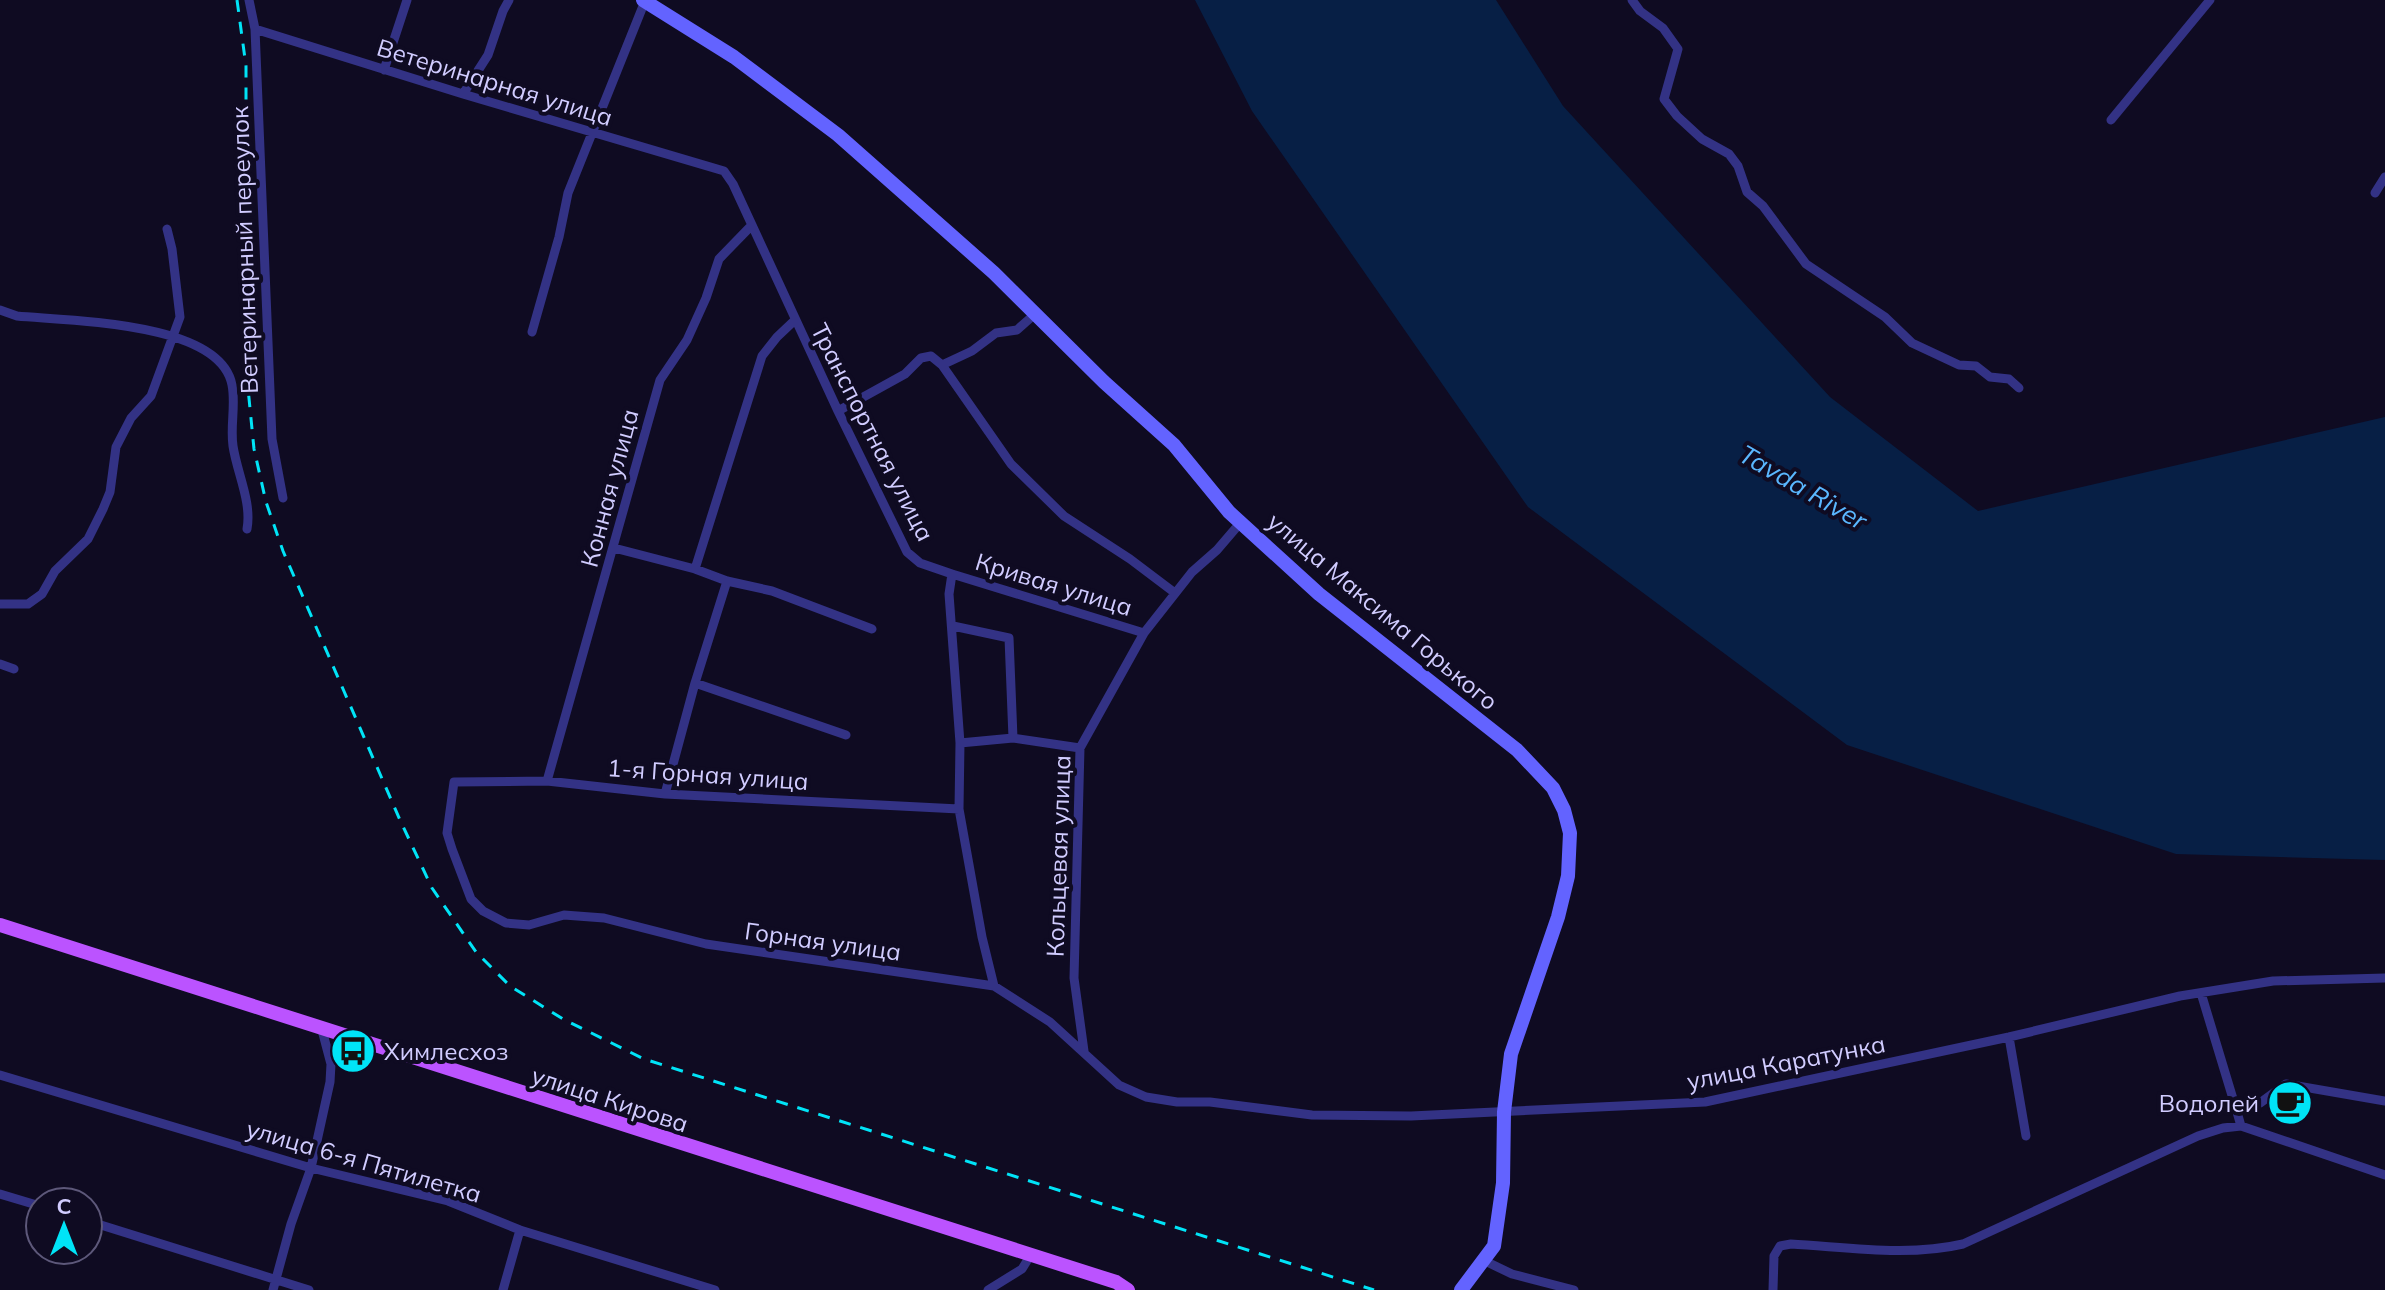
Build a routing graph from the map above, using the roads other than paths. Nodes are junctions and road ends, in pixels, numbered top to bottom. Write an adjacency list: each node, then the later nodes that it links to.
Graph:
1 (249, 0): 7 (street, Ветеринарный переулок)
2 (407, 0): 8 (street)
3 (509, 0): 9 (street)
4 (1632, 0): 23 (street)
5 (2210, 0): 10 (street)
6 (644, 1): 11 (street); 18 (street, улица Максима Горького)
7 (255, 29): 8 (street, Ветеринарная улица); 25 (street, Ветеринарный переулок)
8 (384, 70): 9 (street, Ветеринарная улица)
9 (463, 94): 11 (street, Ветеринарная улица)
10 (2111, 120)
11 (592, 132): 12 (street, Ветеринарная улица); 20 (street)
12 (724, 171): 15 (street, Транспортная улица)
13 (2385, 177): 14 (street)
14 (2375, 193)
15 (751, 226): 19 (street, Транспортная улица); 28 (street, Конная улица)
16 (167, 229): 21 (street)
17 (0, 310): 21 (street)
18 (1035, 314): 22 (street); 26 (street, улица Максима Горького)
19 (795, 320): 24 (street, Транспортная улица); 29 (street)
20 (532, 332)
21 (174, 336): 27 (street); 33 (street)
22 (942, 365): 24 (street); 32 (street)
23 (2019, 388)
24 (838, 411): 30 (street, Транспортная улица)
25 (283, 498)
26 (1241, 522): 32 (street, Кольцевая улица); 58 (street, улица Максима Горького)
27 (247, 529)
28 (614, 548): 29 (street); 44 (street, Конная улица)
29 (695, 569): 31 (street)
30 (952, 574): 34 (street); 36 (street, Кривая улица)
31 (727, 581): 35 (street); 39 (street)
32 (1175, 593): 36 (street, Кольцевая улица)
33 (0, 604)
34 (953, 626): 41 (street); 42 (street)
35 (872, 629)
36 (1144, 633): 43 (street, Кольцевая улица)
37 (0, 664): 38 (street)
38 (14, 669)
39 (695, 683): 40 (street); 45 (street)
40 (846, 735)
41 (1013, 738): 42 (street); 43 (street)
42 (960, 743): 46 (street)
43 (1080, 748): 54 (street, Кольцевая улица)
44 (547, 781): 45 (street, 1-я Горная улица); 48 (street, 1-я Горная улица)
45 (665, 794): 46 (street, 1-я Горная улица)
46 (959, 809): 50 (street)
47 (0, 925): 52 (main road, улица Кирова)
48 (514, 925): 50 (street, Горная улица)
49 (2385, 978): 51 (street, улица Каратунка)
50 (994, 986): 54 (street, Горная улица)
51 (2201, 993): 53 (street, улица Каратунка); 59 (street)
52 (322, 1030): 62 (street); 68 (main road, улица Кирова)
53 (2009, 1037): 58 (street, улица Каратунка); 61 (street)
54 (1084, 1051): 55 (street, Горная улица)
55 (1100, 1068): 58 (street, улица Каратунка)
56 (0, 1075): 62 (street, улица 6-я Пятилетка)
57 (2385, 1101): 59 (street)
58 (1504, 1112): 69 (street, улица Максима Горького)
59 (2237, 1112): 60 (street)
60 (2241, 1126): 63 (street); 79 (street)
61 (2026, 1136)
62 (311, 1168): 67 (street, улица 6-я Пятилетка); 70 (street)
63 (2385, 1175)
64 (0, 1194): 65 (street)
65 (24, 1201)
66 (104, 1227): 70 (street)
67 (520, 1230): 73 (street); 74 (street, улица 6-я Пятилетка)
68 (1030, 1256): 71 (main road, улица Кирова); 75 (street)
69 (1485, 1261): 77 (street, улица Максима Горького); 78 (street)
70 (274, 1285): 72 (street)
71 (1122, 1286): 76 (street, улица Кирова)
72 (309, 1290)
73 (503, 1290)
74 (715, 1290)
75 (988, 1290)
76 (1141, 1290)
77 (1461, 1290)
78 (1574, 1290)
79 (1773, 1290)

